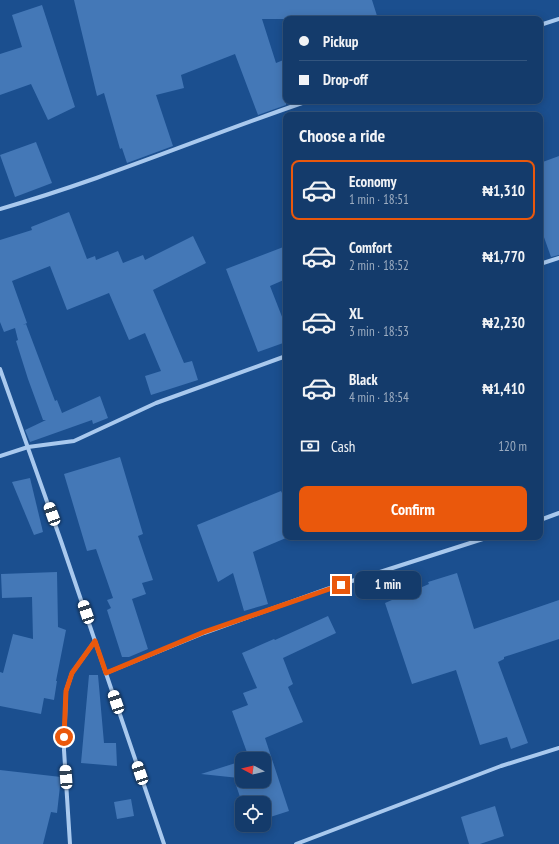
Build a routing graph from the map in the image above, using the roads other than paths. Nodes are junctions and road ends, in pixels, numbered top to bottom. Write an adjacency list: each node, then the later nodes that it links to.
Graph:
1 (559, 19): 2 (street)
2 (543, 24)
3 (300, 104): 4 (street)
4 (0, 209)
5 (559, 258): 6 (street)
6 (543, 263)
7 (283, 357): 9 (street)
8 (0, 369): 9 (street)
9 (28, 447): 10 (street); 14 (street)
10 (0, 456)
11 (559, 513): 12 (street)
12 (543, 519)
13 (480, 540): 15 (street)
14 (95, 641): 15 (street); 17 (street)
15 (106, 673): 18 (street)
16 (559, 748): 19 (street)
17 (70, 844)
18 (164, 844)
19 (296, 844)

